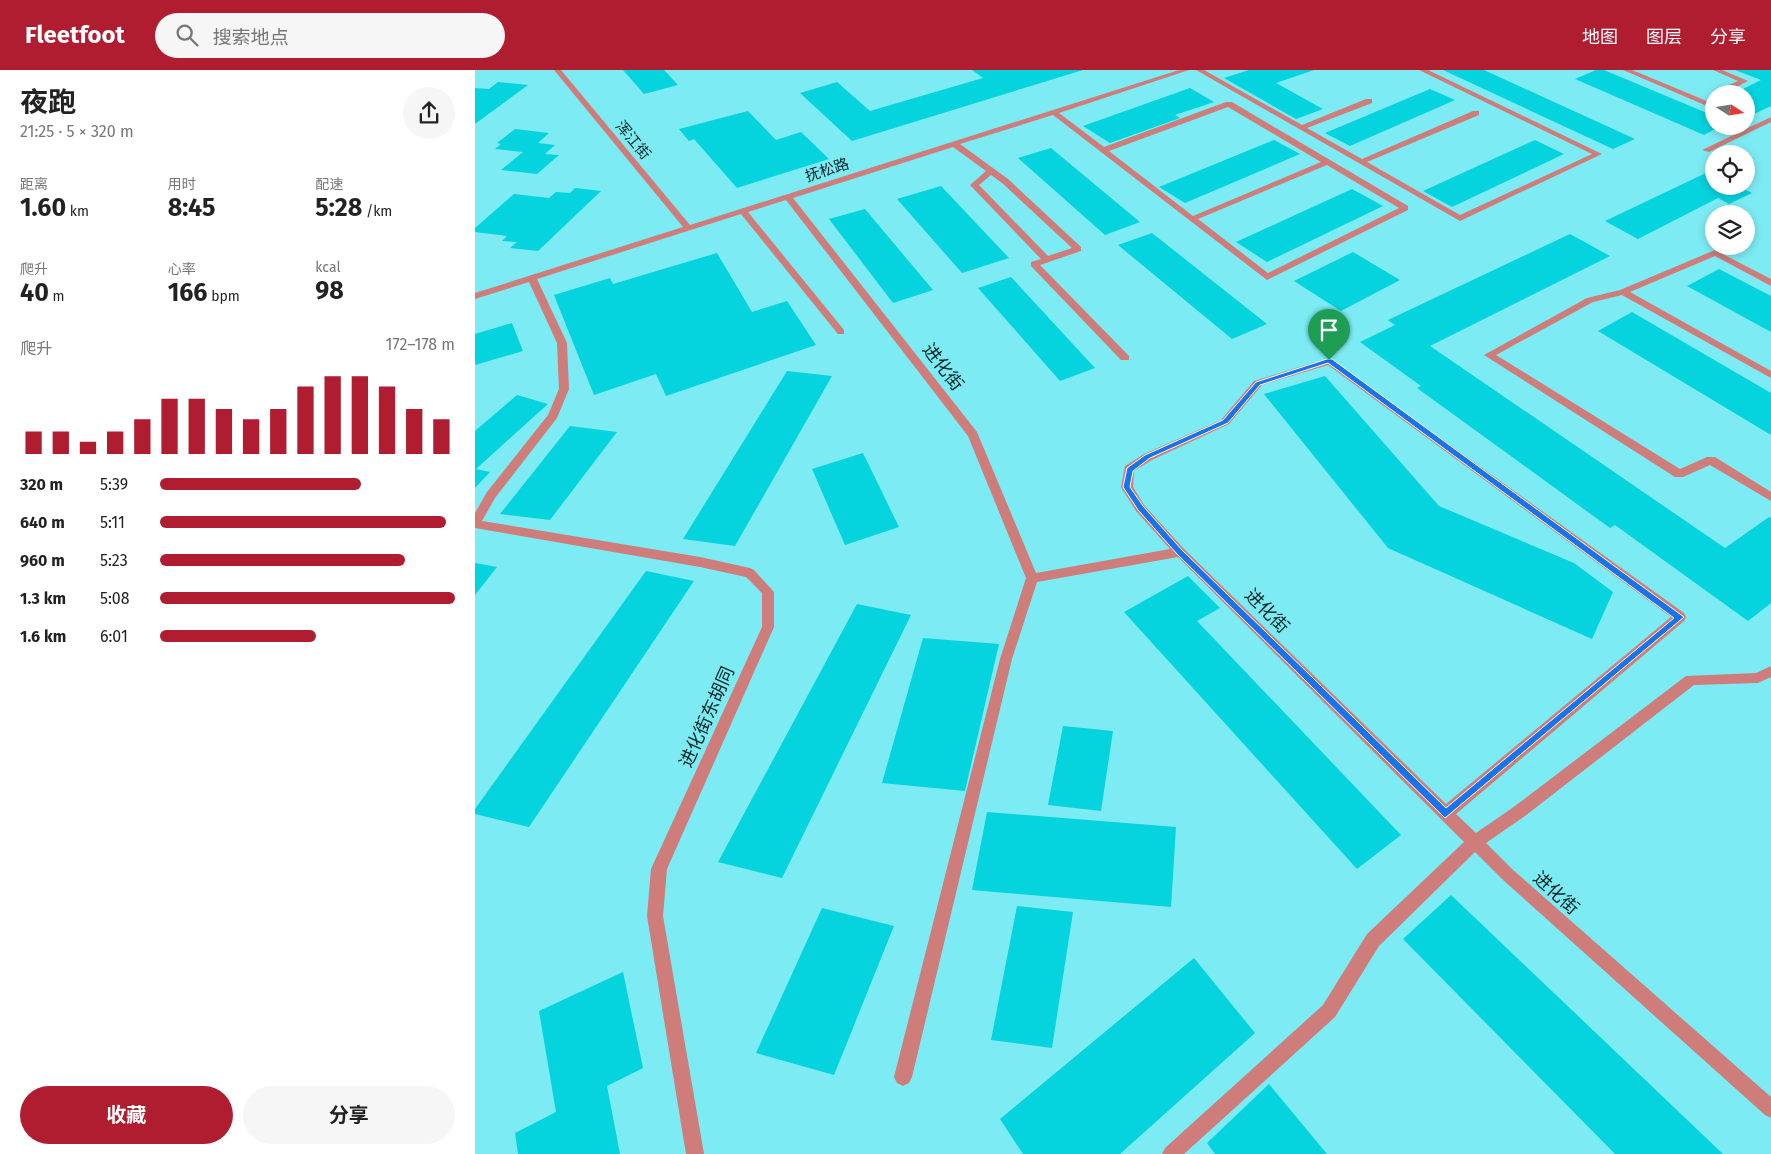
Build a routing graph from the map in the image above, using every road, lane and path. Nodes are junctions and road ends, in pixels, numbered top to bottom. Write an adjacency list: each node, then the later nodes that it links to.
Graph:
1 (557, 70): 26 (street, 浑江街)
2 (1186, 70): 12 (street, 抚松路)
3 (1199, 70): 16 (street)
4 (1422, 70): 21 (street)
5 (1626, 70): 10 (street)
6 (1716, 70): 7 (street)
7 (1735, 85)
8 (1705, 98): 10 (street)
9 (1369, 100): 16 (street)
10 (1699, 101): 11 (street)
11 (1705, 103)
12 (1054, 112): 17 (street, 抚松路); 19 (street)
13 (1476, 113): 21 (street)
14 (1771, 119): 15 (street)
15 (1757, 126): 18 (street)
16 (1301, 128): 21 (street)
17 (954, 144): 22 (street); 23 (street, 抚松路)
18 (1717, 145)
19 (1103, 150): 20 (street); 25 (street)
20 (1328, 162): 25 (street); 25 (street)
21 (1361, 162)
22 (990, 172): 27 (street); 27 (street)
23 (789, 197): 24 (street, 抚松路); 38 (street, 进化街)
24 (743, 211): 26 (street, 抚松路); 32 (street)
25 (1192, 219)
26 (688, 228): 28 (street, 抚松路)
27 (1046, 259): 33 (street)
28 (532, 278): 31 (street, 抚松路); 36 (street, 进化街东胡同)
29 (1771, 283): 30 (street)
30 (1623, 292): 34 (street); 35 (street)
31 (475, 296)
32 (841, 332)
33 (1125, 358)
34 (1771, 375)
35 (1771, 498)
36 (475, 524): 44 (street, 进化街东胡同)
37 (1180, 552): 38 (street); 40 (street, 进化街); 40 (street, 进化街)
38 (1032, 578): 42 (street)
39 (1771, 671): 41 (street)
40 (1445, 814): 41 (street, 进化街)
41 (1475, 842): 43 (street, 进化街); 45 (street)
42 (903, 1076)
43 (1771, 1109)
44 (695, 1154)
45 (1171, 1154)

